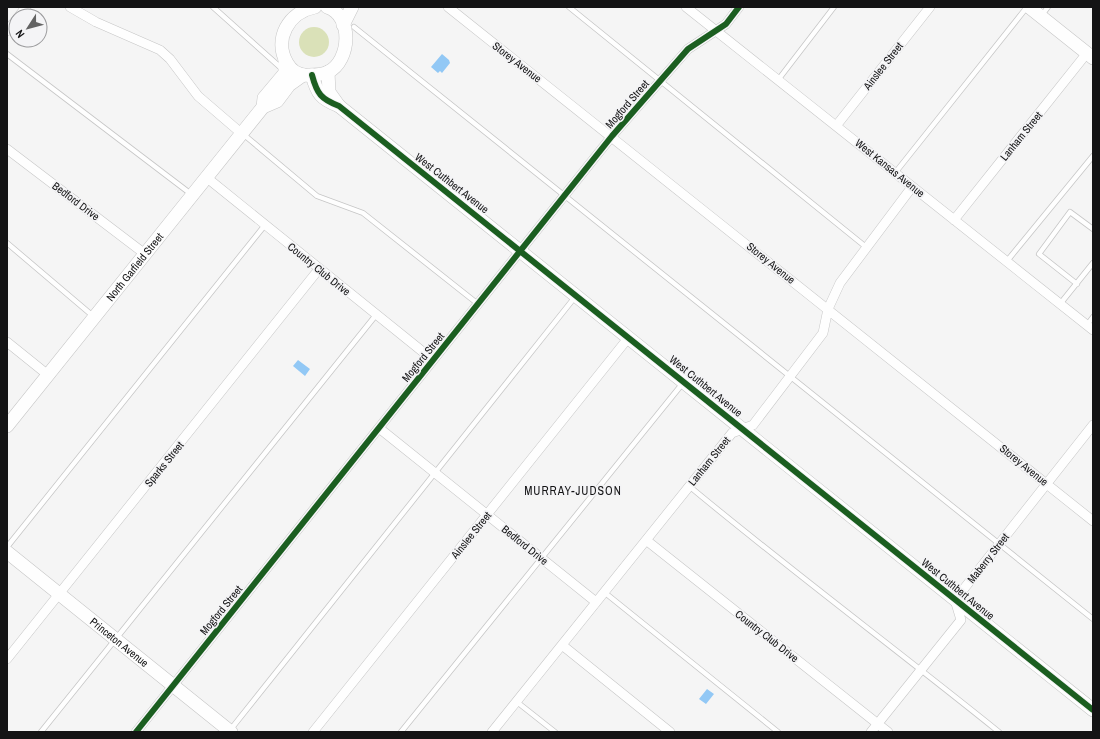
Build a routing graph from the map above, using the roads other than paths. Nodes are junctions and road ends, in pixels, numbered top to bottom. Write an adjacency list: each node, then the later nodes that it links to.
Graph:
1 (70, 7): 26 (street)
2 (213, 7): 18 (lane)
3 (312, 7): 18 (street)
4 (330, 7): 14 (street)
5 (352, 7): 14 (street)
6 (448, 7): 27 (street, Storey Avenue)
7 (569, 7): 22 (lane)
8 (686, 7): 15 (street, West Kansas Avenue)
9 (739, 7): 15 (street, Mogford Street)
10 (834, 7): 21 (lane)
11 (930, 7): 25 (street, Ainslee Street)
12 (1028, 7): 13 (street); 30 (lane)
13 (1045, 12): 17 (street)
14 (349, 26): 19 (street); 34 (lane)
15 (716, 31): 21 (street, West Kansas Avenue); 22 (street, Mogford Street)
16 (7, 54): 33 (lane)
17 (1090, 55): 35 (street, Lanham Street)
18 (283, 64): 20 (street); 24 (street)
19 (328, 72): 20 (street); 23 (street, West Cuthbert Avenue)
20 (308, 75): 23 (street, West Cuthbert Avenue); 24 (street)
21 (778, 80): 25 (street, West Kansas Avenue)
22 (660, 81): 27 (street, Mogford Street); 39 (lane)
23 (339, 106): 40 (street, West Cuthbert Avenue)
24 (263, 107): 26 (street, North Garfield Street)
25 (836, 126): 30 (street, West Kansas Avenue)
26 (242, 133): 31 (street, North Garfield Street); 47 (lane)
27 (612, 136): 34 (street, Mogford Street); 49 (street, Storey Avenue)
28 (7, 149): 41 (street, Bedford Drive)
29 (1093, 156): 42 (lane)
30 (895, 173): 32 (street, West Kansas Avenue)
31 (206, 177): 33 (street, North Garfield Street); 36 (street, Country Club Drive)
32 (912, 187): 35 (street, West Kansas Avenue); 39 (street, Lanham Street)
33 (192, 195): 41 (street, North Garfield Street)
34 (565, 196): 40 (street, Mogford Street); 58 (lane)
35 (954, 220): 42 (street, West Kansas Avenue)
36 (264, 225): 44 (street, Country Club Drive); 71 (lane)
37 (1093, 229): 45 (lane)
38 (7, 243): 51 (lane)
39 (866, 247): 49 (street, Lanham Street)
40 (521, 251): 46 (street, West Cuthbert Avenue); 47 (street, Mogford Street)
41 (145, 254): 51 (street, North Garfield Street)
42 (1007, 262): 48 (street, West Kansas Avenue)
43 (1093, 263): 45 (lane)
44 (319, 269): 50 (street, Country Club Drive); 75 (street, Sparks Street)
45 (1077, 284): 48 (lane)
46 (576, 295): 54 (street, West Cuthbert Avenue); 64 (lane)
47 (478, 304): 56 (street, Mogford Street)
48 (1060, 304): 53 (street, West Kansas Avenue)
49 (828, 309): 58 (street, Lanham Street); 65 (street, Storey Avenue)
50 (376, 315): 56 (street, Country Club Drive); 79 (lane)
51 (94, 317): 57 (street, North Garfield Street)
52 (1093, 317): 53 (lane)
53 (1090, 327)
54 (629, 337): 59 (street, West Cuthbert Avenue); 67 (street, Ainslee Street)
55 (7, 342): 57 (street)
56 (433, 360): 62 (street, Mogford Street)
57 (48, 375): 61 (street, North Garfield Street)
58 (791, 377): 63 (street, Lanham Street); 70 (lane)
59 (684, 381): 63 (street, West Cuthbert Avenue); 73 (lane)
60 (1093, 425): 65 (street, Maberry Street)
61 (7, 426)
62 (379, 428): 64 (street, Bedford Drive); 83 (street, Mogford Street)
63 (743, 429): 66 (street, Lanham Street); 76 (street, West Cuthbert Avenue)
64 (435, 472): 67 (street, Bedford Drive); 89 (lane)
65 (1047, 484): 68 (street, Storey Avenue); 70 (street, Maberry Street)
66 (689, 486): 69 (street, Lanham Street); 82 (lane)
67 (487, 514): 73 (street, Bedford Drive); 90 (street, Ainslee Street)
68 (1093, 521)
69 (646, 540): 74 (street, Lanham Street); 86 (street, Country Club Drive)
70 (998, 545): 76 (street, Maberry Street); 78 (lane)
71 (7, 547)
72 (7, 552): 75 (street, Princeton Avenue)
73 (542, 558): 77 (street, Bedford Drive); 91 (lane)
74 (604, 592): 77 (street, Lanham Street); 95 (lane)
75 (60, 595): 79 (street, Princeton Avenue); 81 (street, Sparks Street)
76 (955, 600): 82 (street); 85 (street, West Cuthbert Avenue)
77 (596, 602): 80 (street, Lanham Street)
78 (1093, 619)
79 (116, 640): 83 (street, Princeton Avenue); 87 (lane)
80 (562, 646): 84 (street, Lanham Street); 94 (street)
81 (7, 659)
82 (920, 668): 86 (street); 98 (lane)
83 (173, 686): 88 (street, Mogford Street); 89 (street, Princeton Avenue)
84 (517, 702): 92 (street, Lanham Street); 93 (lane)
85 (1093, 710)
86 (877, 723): 96 (street); 97 (street, Country Club Drive)
87 (41, 732)
88 (136, 732)
89 (230, 732)
90 (313, 732)
91 (401, 732)
92 (492, 732)
93 (555, 732)
94 (670, 732)
95 (778, 732)
96 (871, 732)
97 (888, 732)
98 (999, 732)

